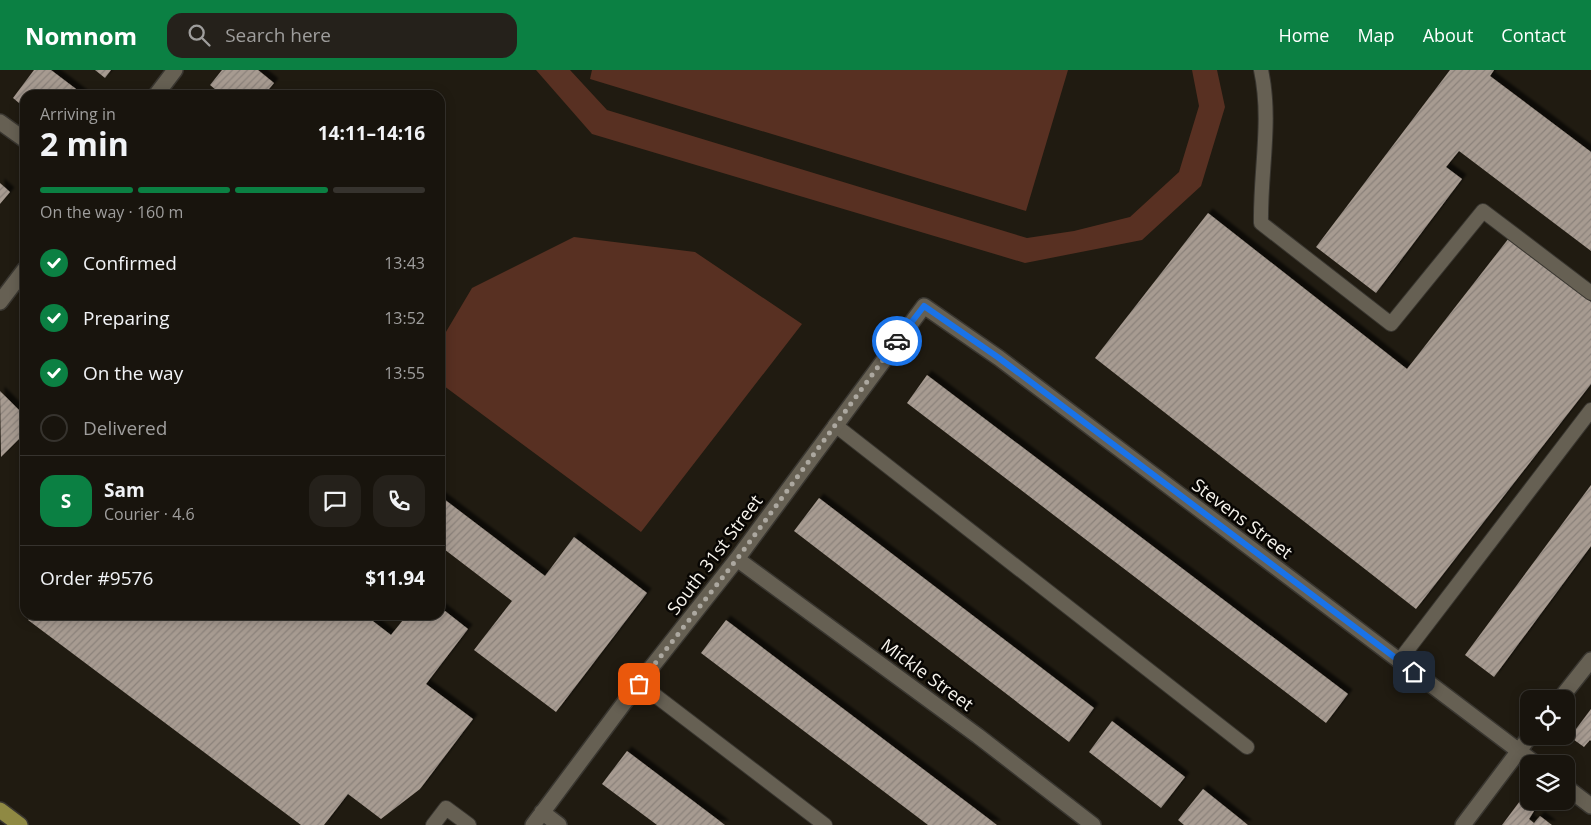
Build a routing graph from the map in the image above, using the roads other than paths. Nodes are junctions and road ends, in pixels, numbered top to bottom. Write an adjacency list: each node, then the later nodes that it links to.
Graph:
1 (175, 70): 3 (street)
2 (1261, 70): 7 (lane)
3 (160, 90)
4 (0, 122): 5 (street)
5 (20, 136)
6 (20, 276): 8 (street)
7 (1591, 293)
8 (0, 302)
9 (924, 306): 11 (street, South 31st Street); 14 (street, Stevens Street)
10 (1591, 410): 14 (lane)
11 (835, 425): 12 (street, South 31st Street); 18 (lane)
12 (737, 559): 15 (street, South 31st Street); 31 (street, Mickle Street)
13 (1591, 660): 16 (street)
14 (1399, 661): 19 (street, Stevens Street)
15 (639, 684): 24 (street, South 31st Street); 30 (lane)
16 (1567, 690)
17 (1522, 745): 19 (street)
18 (1247, 747)
19 (1518, 750): 20 (street, Stevens Street); 32 (street)
20 (1524, 755)
21 (1575, 794): 22 (street)
22 (1591, 806)
23 (0, 810): 25 (main road)
24 (542, 812): 28 (street, South 31st Street); 29 (street)
25 (20, 825)
26 (433, 825): 27 (lane)
27 (469, 825)
28 (533, 825)
29 (559, 825)
30 (825, 825)
31 (1094, 825)
32 (1463, 825)

